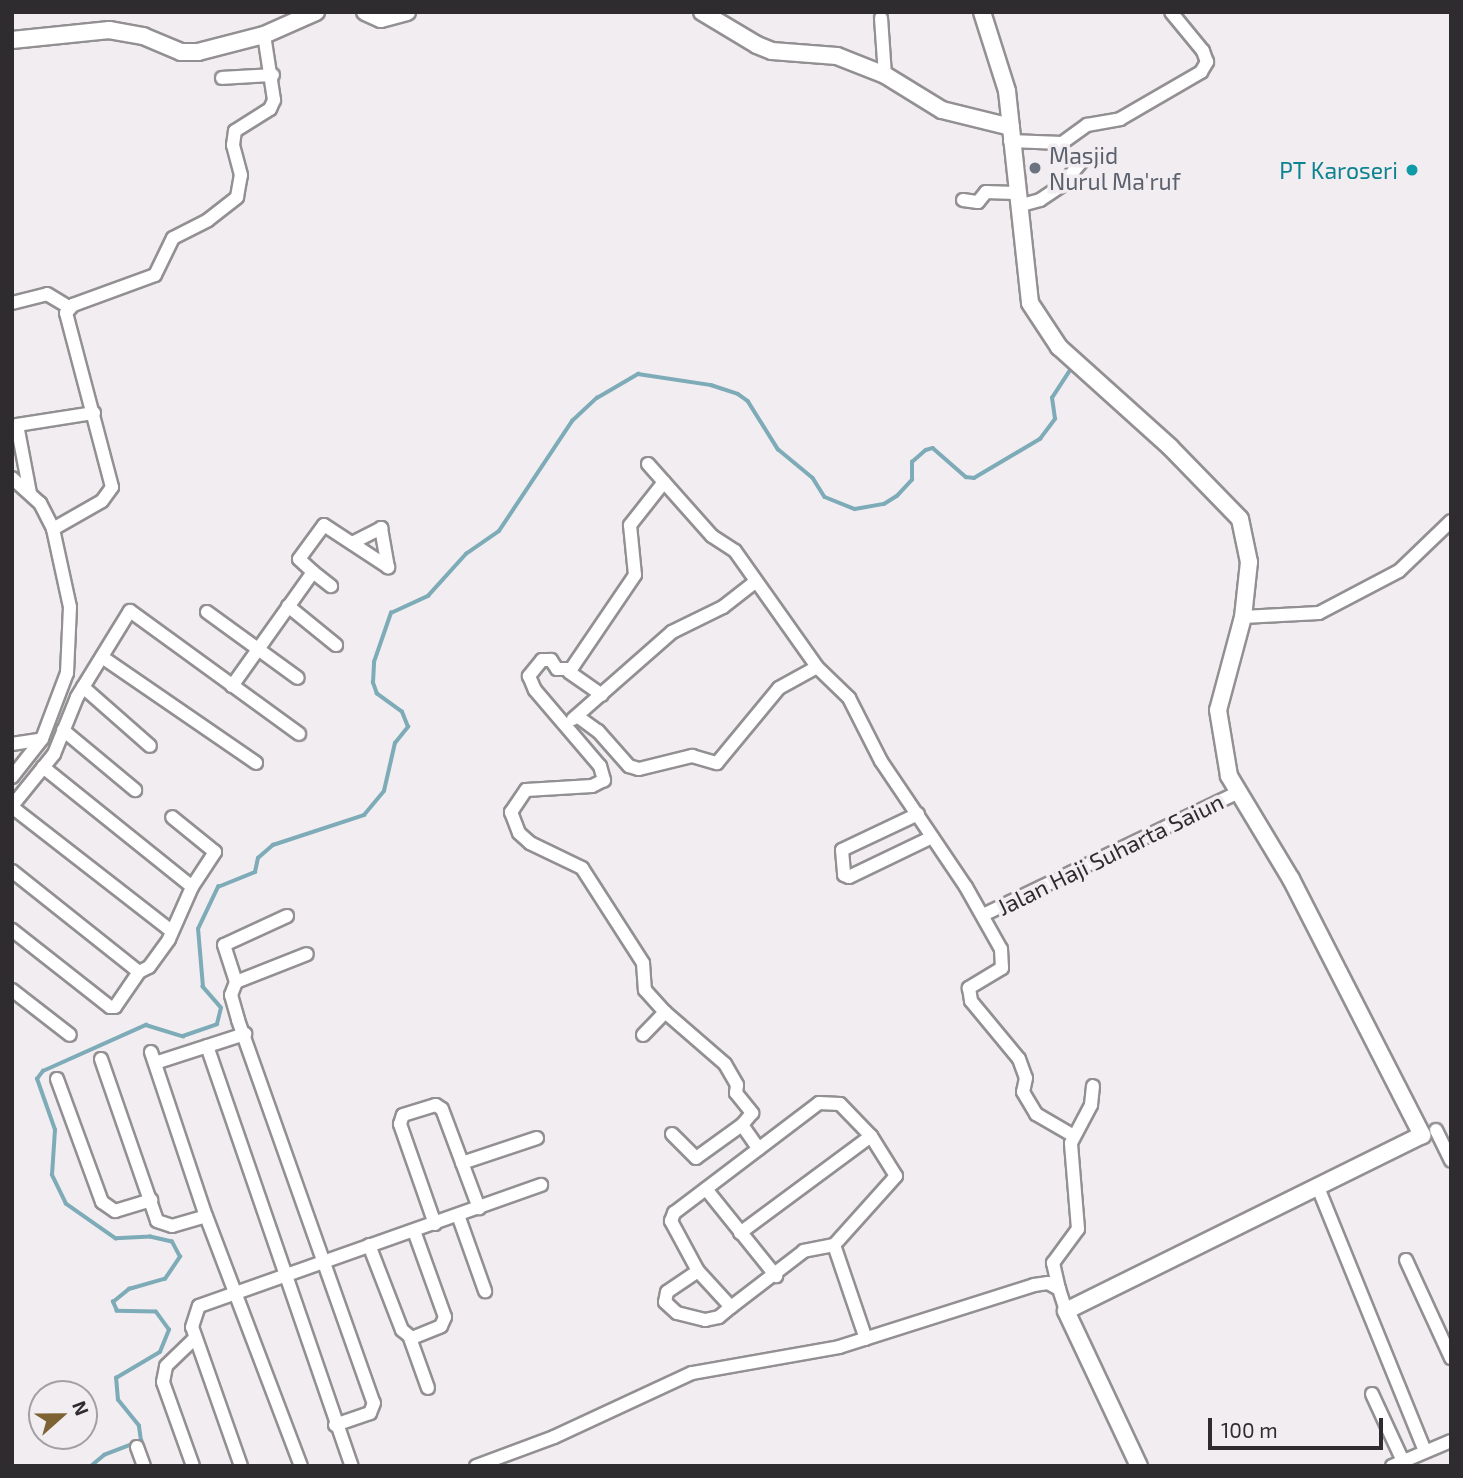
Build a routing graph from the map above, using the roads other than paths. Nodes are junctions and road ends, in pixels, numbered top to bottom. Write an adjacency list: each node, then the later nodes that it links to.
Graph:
1 (316, 12): 8 (street)
2 (365, 12): 3 (street)
3 (407, 12)
4 (702, 12): 11 (street)
5 (982, 12): 13 (street)
6 (1171, 12): 13 (street)
7 (881, 18): 11 (street)
8 (264, 35): 9 (street); 10 (street)
9 (12, 40)
10 (273, 75): 12 (street); 18 (street)
11 (885, 75): 13 (street)
12 (222, 78)
13 (1011, 134): 15 (street)
14 (1084, 159): 15 (street)
15 (1017, 200): 16 (street); 33 (street)
16 (963, 201)
17 (12, 303): 18 (street)
18 (70, 308): 19 (street)
19 (94, 413): 20 (street); 26 (street)
20 (15, 425): 24 (street)
21 (648, 464): 23 (street)
22 (12, 478): 24 (street)
23 (664, 482): 29 (street); 38 (street)
24 (30, 492): 26 (street)
25 (1451, 522): 33 (street)
26 (53, 529): 47 (street)
27 (352, 543): 28 (street)
28 (313, 572): 30 (street); 31 (street)
29 (754, 583): 37 (street); 42 (street)
30 (331, 586)
31 (288, 606): 34 (street); 35 (street)
32 (207, 612): 35 (street)
33 (1243, 617): 54 (street)
34 (336, 645)
35 (259, 648): 39 (street); 40 (street)
36 (102, 657): 40 (street); 41 (street); 50 (street)
37 (817, 667): 43 (street); 56 (street)
38 (569, 672): 42 (street); 44 (street)
39 (298, 678)
40 (232, 686): 46 (street)
41 (83, 687): 45 (street); 49 (street)
42 (602, 695): 43 (street)
43 (577, 716): 44 (street)
44 (564, 726): 69 (street)
45 (63, 730): 51 (street); 53 (street)
46 (299, 734)
47 (42, 738): 48 (street); 52 (street)
48 (12, 744)
49 (150, 746)
50 (256, 763)
51 (43, 767): 55 (street); 60 (street)
52 (12, 777)
53 (135, 790)
54 (1236, 793): 61 (street, Jalan Haji Suharta Saiun); 79 (street)
55 (12, 807): 64 (street)
56 (918, 814): 58 (street); 58 (street)
57 (172, 817): 60 (street)
58 (932, 837): 61 (street)
59 (12, 871): 66 (street)
60 (192, 887): 64 (street)
61 (983, 915): 82 (street)
62 (287, 916): 67 (street)
63 (12, 930): 66 (street)
64 (171, 931): 66 (street)
65 (307, 954): 67 (street)
66 (139, 972)
67 (236, 982): 70 (street)
68 (12, 990): 71 (street)
69 (665, 1012): 72 (street); 77 (street)
70 (245, 1034): 73 (street); 100 (street)
71 (70, 1035)
72 (643, 1035)
73 (207, 1046): 93 (street); 102 (street)
74 (101, 1059): 90 (street)
75 (57, 1079): 90 (street)
76 (1093, 1086): 82 (street)
77 (742, 1125): 80 (street); 84 (street)
78 (1451, 1126): 79 (street)
79 (1429, 1133): 85 (street); 88 (street)
80 (672, 1134)
81 (871, 1136): 84 (street); 96 (street); 98 (street)
82 (1074, 1136): 104 (street)
83 (537, 1138): 86 (street)
84 (759, 1149): 89 (street)
85 (1451, 1161)
86 (462, 1163): 91 (street); 94 (street)
87 (541, 1185): 91 (street)
88 (1317, 1185): 108 (street); 118 (street)
89 (706, 1189): 96 (street); 101 (street)
90 (151, 1200): 93 (street)
91 (479, 1208): 92 (street)
92 (458, 1215): 94 (street); 105 (street)
93 (206, 1216): 106 (street)
94 (435, 1224): 95 (street)
95 (414, 1231): 97 (street); 110 (street)
96 (740, 1233): 103 (street)
97 (369, 1245): 100 (street); 110 (street)
98 (834, 1245): 103 (street); 111 (street)
99 (1406, 1260): 112 (street)
100 (326, 1262): 102 (street); 115 (street)
101 (698, 1271): 107 (street); 107 (street)
102 (285, 1275): 106 (street); 115 (street)
103 (776, 1276): 107 (street)
104 (1059, 1289): 108 (street); 111 (street)
105 (485, 1291)
106 (237, 1292): 109 (street); 123 (street)
107 (731, 1307)
108 (1066, 1311): 126 (street)
109 (195, 1338): 121 (street); 122 (street)
110 (410, 1338): 113 (street)
111 (866, 1339): 125 (street)
112 (1451, 1358)
113 (428, 1388)
114 (1372, 1394): 119 (street)
115 (335, 1425): 124 (street)
116 (1451, 1441): 118 (street)
117 (137, 1447): 120 (street)
118 (1425, 1451): 119 (street)
119 (1398, 1463)
120 (144, 1466)
121 (193, 1466)
122 (241, 1466)
123 (301, 1466)
124 (352, 1466)
125 (475, 1466)
126 (1139, 1466)

